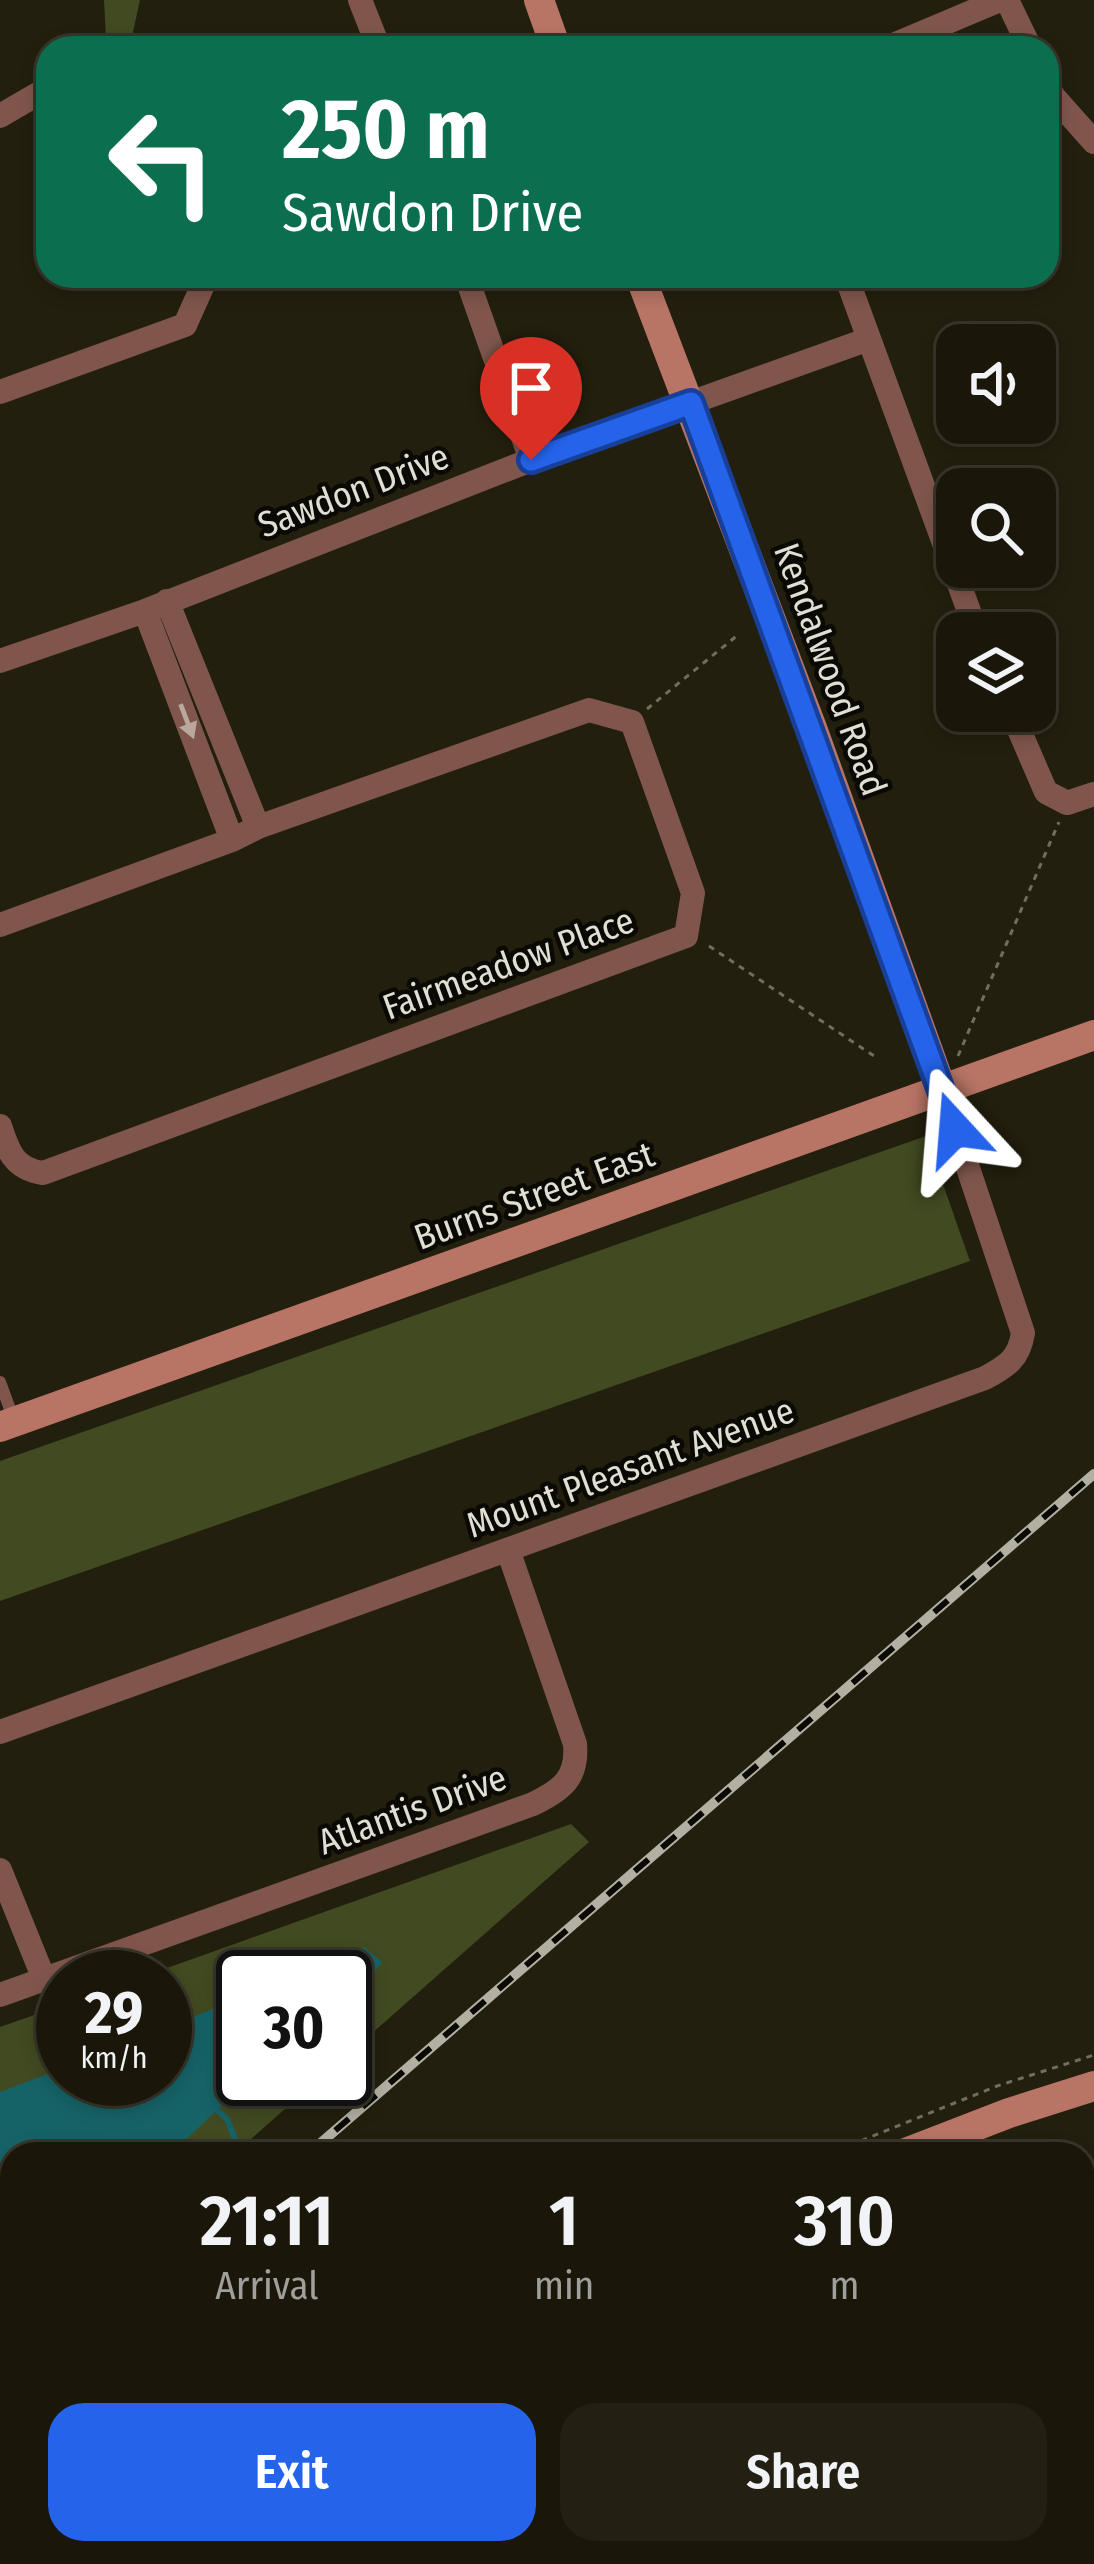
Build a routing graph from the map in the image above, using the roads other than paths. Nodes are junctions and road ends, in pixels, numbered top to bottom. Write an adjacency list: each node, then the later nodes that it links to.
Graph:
1 (360, 0): 4 (street)
2 (538, 0): 5 (street)
3 (1004, 0): 6 (street); 7 (street)
4 (374, 36)
5 (552, 36)
6 (916, 36)
7 (1024, 36)
8 (36, 95): 10 (street)
9 (1059, 103): 11 (street)
10 (0, 116)
11 (1094, 142)
12 (202, 288): 17 (street)
13 (470, 288): 19 (street)
14 (645, 288): 18 (street, Kendalwood Road)
15 (850, 288): 16 (street)
16 (869, 339): 18 (street, Sawdon Drive); 21 (street)
17 (0, 392)
18 (691, 403): 19 (street, Sawdon Drive); 29 (street, Kendalwood Road)
19 (531, 460): 20 (street, Sawdon Drive)
20 (156, 606): 22 (street, Sawdon Drive); 25 (street); 26 (street, one-way to 26)
21 (969, 612)
22 (0, 661)
23 (1020, 732): 24 (street)
24 (1094, 794)
25 (258, 827): 26 (street); 30 (street, Fairmeadow Place)
26 (232, 840): 27 (street)
27 (0, 925)
28 (1094, 1035): 29 (street, Burns Street East)
29 (943, 1090): 32 (street, Burns Street East); 33 (street, Mount Pleasant Avenue)
30 (0, 1126)
31 (0, 1382): 32 (lane)
32 (7, 1424)
33 (508, 1550): 34 (street, Mount Pleasant Avenue); 36 (street, Atlantis Drive)
34 (0, 1732)
35 (0, 1870): 37 (street)
36 (125, 1950)
37 (36, 1959)
38 (36, 1982): 39 (street)
39 (0, 1994)
40 (1094, 2086): 41 (street)
41 (934, 2142)

